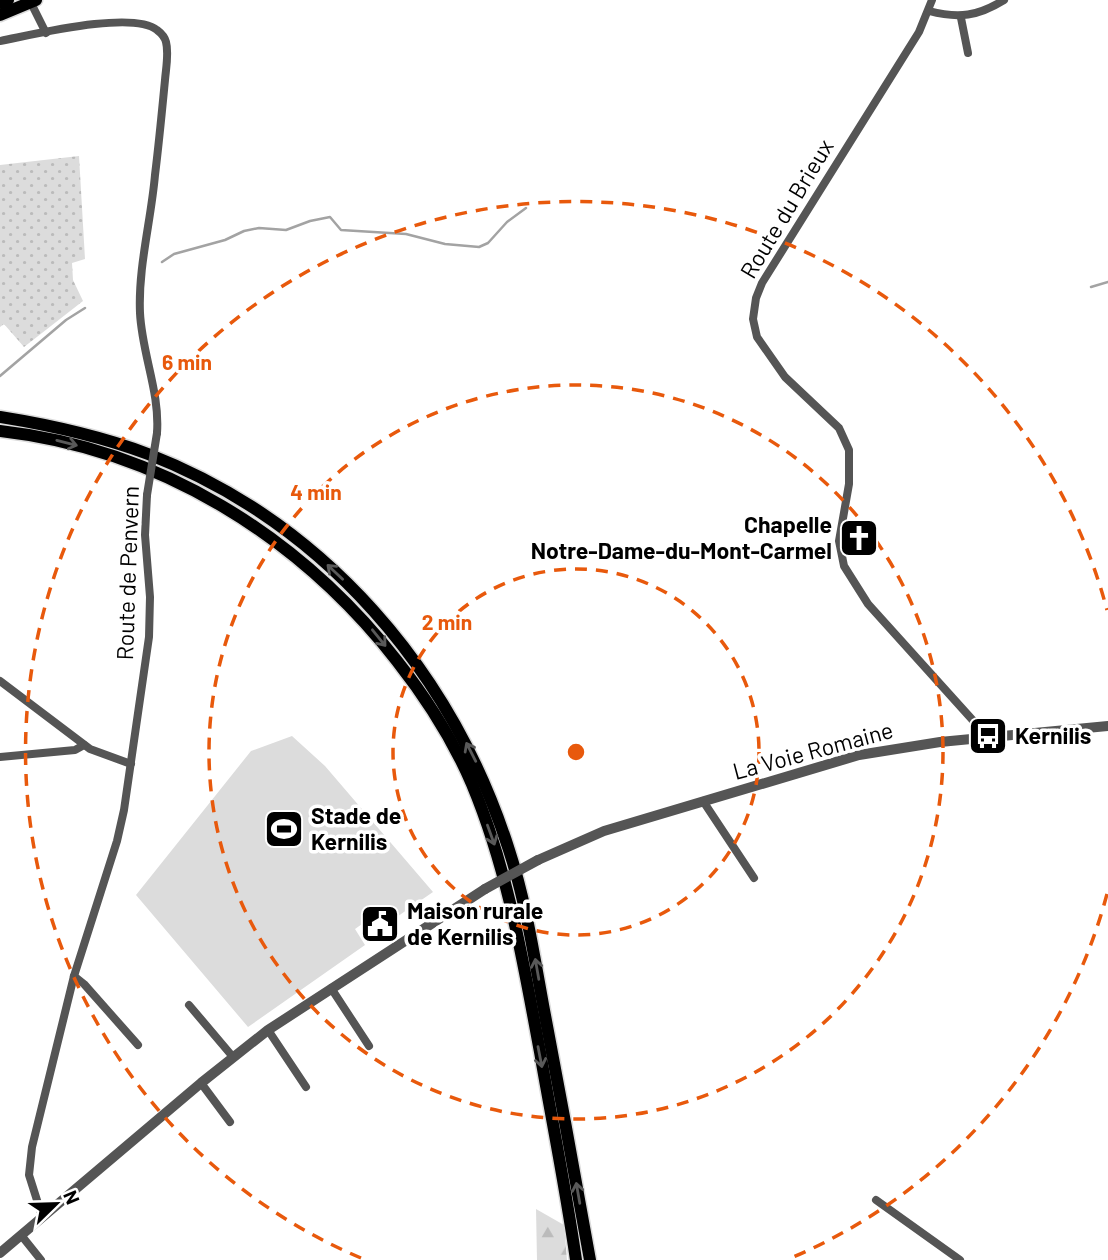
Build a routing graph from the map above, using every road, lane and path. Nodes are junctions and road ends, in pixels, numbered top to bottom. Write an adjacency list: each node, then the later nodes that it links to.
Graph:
1 (8, 0): 5 (main road)
2 (932, 0): 6 (street, Route du Brieux)
3 (1004, 0): 8 (street)
4 (32, 1): 7 (main road); 9 (street)
5 (0, 3)
6 (929, 11): 8 (street); 16 (street, Route du Brieux)
7 (0, 15)
8 (961, 18): 11 (street)
9 (46, 33): 10 (street); 19 (street, Route de Penvern, bridge)
10 (0, 41)
11 (968, 53)
12 (0, 416): 40 (main road, one-way to 12)
13 (0, 431): 39 (main road, one-way to 39)
14 (0, 681): 17 (street)
15 (1108, 726): 16 (street, La Voie Romaine)
16 (983, 738): 20 (street, La Voie Romaine)
17 (84, 744): 18 (street); 19 (street)
18 (0, 757)
19 (131, 764): 22 (street, Route de Penvern)
20 (703, 801): 21 (street); 23 (street, La Voie Romaine, bridge)
21 (754, 878)
22 (74, 976): 26 (street); 32 (street, Route de Penvern)
23 (331, 988): 25 (street); 27 (street)
24 (189, 1005): 28 (street)
25 (268, 1030): 28 (street); 30 (street)
26 (138, 1045)
27 (369, 1046)
28 (233, 1058): 29 (street)
29 (201, 1083): 31 (street); 34 (street)
30 (306, 1087)
31 (230, 1122)
32 (35, 1193): 34 (street); 35 (street, Route de Penvern)
33 (876, 1200): 41 (street)
34 (51, 1209): 35 (street)
35 (42, 1216): 36 (street)
36 (21, 1235): 37 (street); 38 (street)
37 (0, 1253)
38 (41, 1260)
39 (576, 1260)
40 (590, 1260)
41 (960, 1260)

